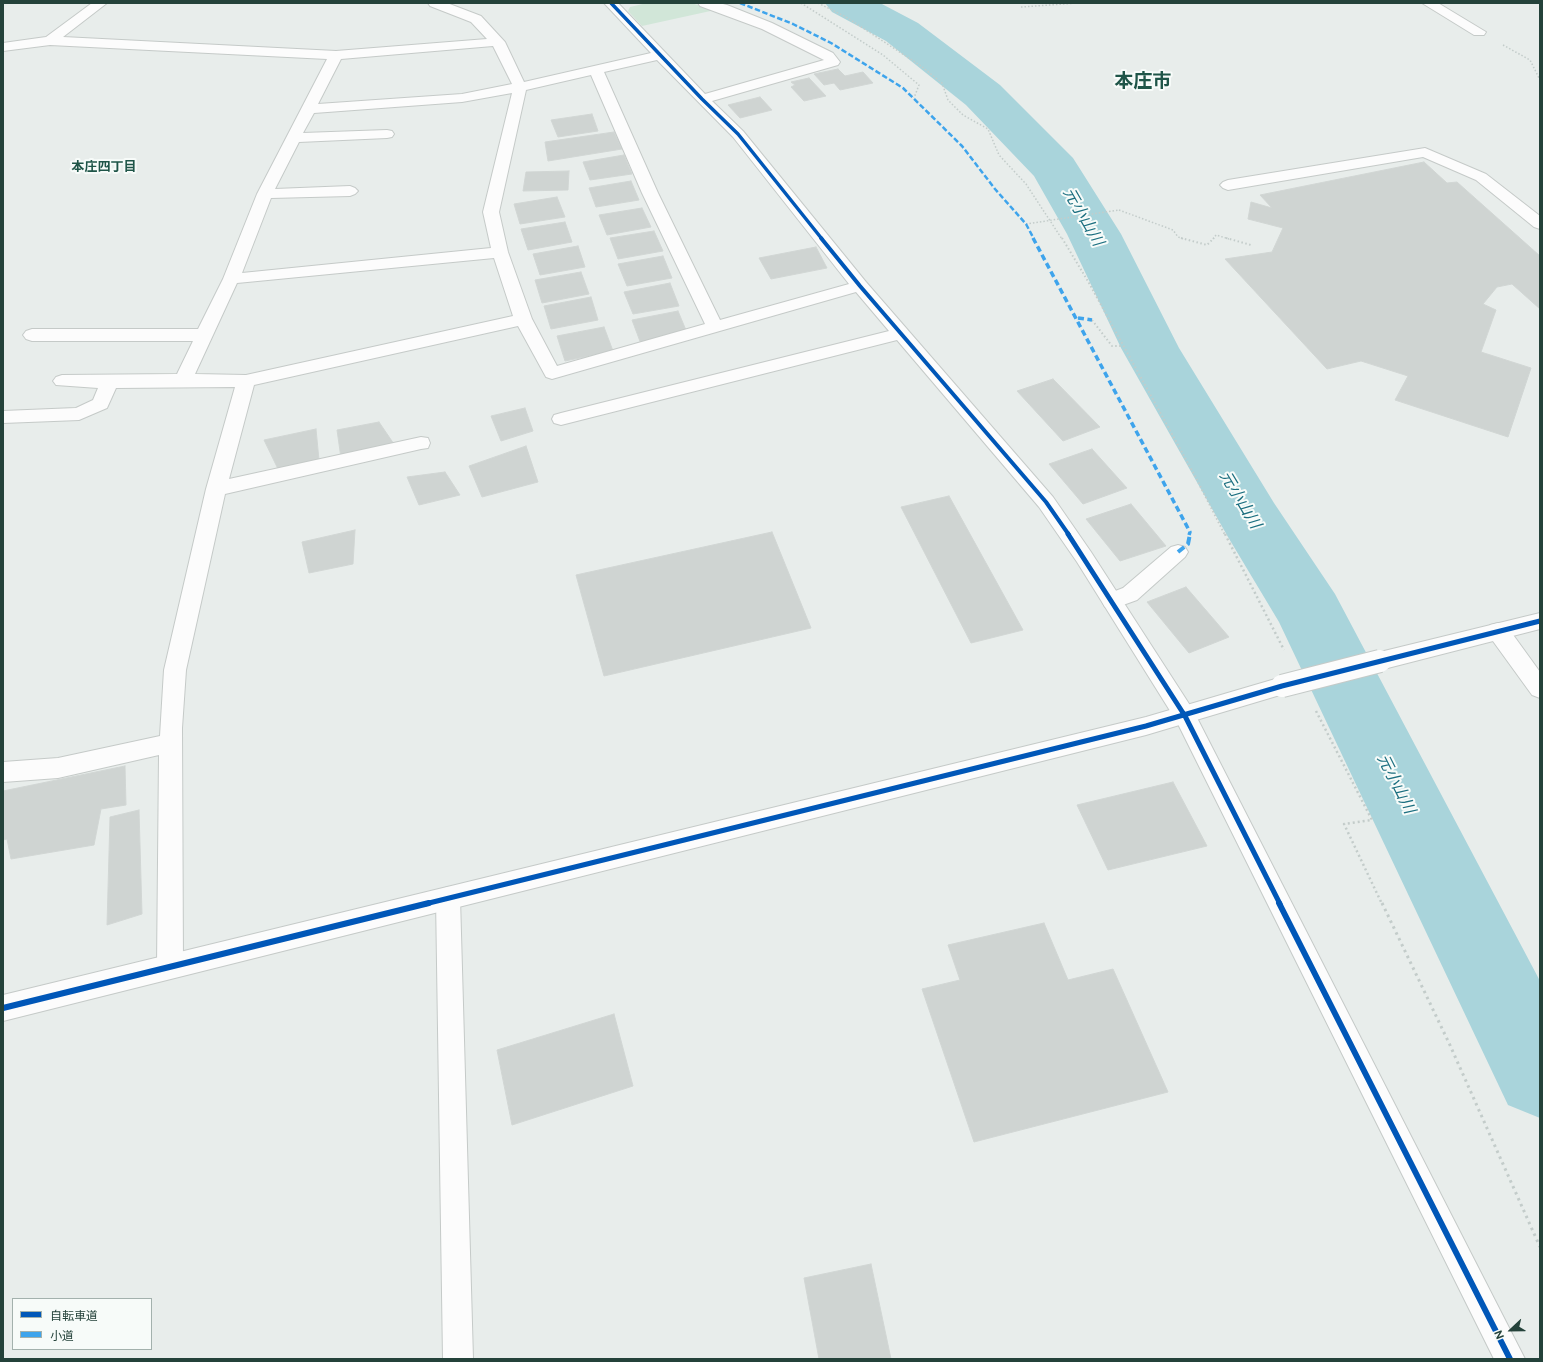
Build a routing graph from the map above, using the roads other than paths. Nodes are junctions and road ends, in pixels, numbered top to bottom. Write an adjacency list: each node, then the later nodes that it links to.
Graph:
1 (100, 3): 7 (street)
2 (434, 3): 8 (street)
3 (705, 3): 14 (street)
4 (1429, 3): 6 (street)
5 (619, 4): 11 (street)
6 (1479, 32)
7 (50, 41): 9 (street); 10 (street)
8 (498, 42): 10 (street); 13 (street)
9 (3, 47)
10 (336, 55): 15 (street)
11 (660, 55): 12 (street); 14 (street)
12 (596, 70): 13 (street); 26 (street)
13 (520, 87): 15 (street); 22 (street)
14 (702, 99): 24 (street)
15 (310, 109): 17 (street)
16 (387, 134): 17 (street)
17 (294, 138): 20 (street)
18 (1228, 185): 21 (street)
19 (350, 191): 20 (street)
20 (265, 194): 23 (street)
21 (1540, 224)
22 (500, 252): 23 (street); 25 (street)
23 (231, 280): 29 (street)
24 (860, 286): 26 (street); 27 (street)
25 (523, 319): 26 (street); 32 (street)
26 (715, 328)
27 (901, 333): 35 (street); 39 (street)
28 (32, 335): 29 (street)
29 (204, 335): 30 (street)
30 (183, 380): 32 (street); 33 (street)
31 (62, 381): 33 (street)
32 (246, 381): 37 (street)
33 (109, 382): 34 (street)
34 (3, 417)
35 (561, 419)
36 (421, 443): 37 (street)
37 (216, 489): 44 (street)
38 (1178, 552): 39 (street)
39 (1112, 601): 43 (street)
40 (1540, 621): 41 (street)
41 (1498, 631): 42 (street); 43 (street, bridge)
42 (1540, 688)
43 (1185, 716): 46 (street); 50 (street)
44 (171, 743): 45 (street); 47 (street)
45 (3, 772)
46 (448, 898): 47 (street); 49 (street)
47 (170, 966): 48 (street)
48 (3, 1008)
49 (458, 1359)
50 (1510, 1359)

